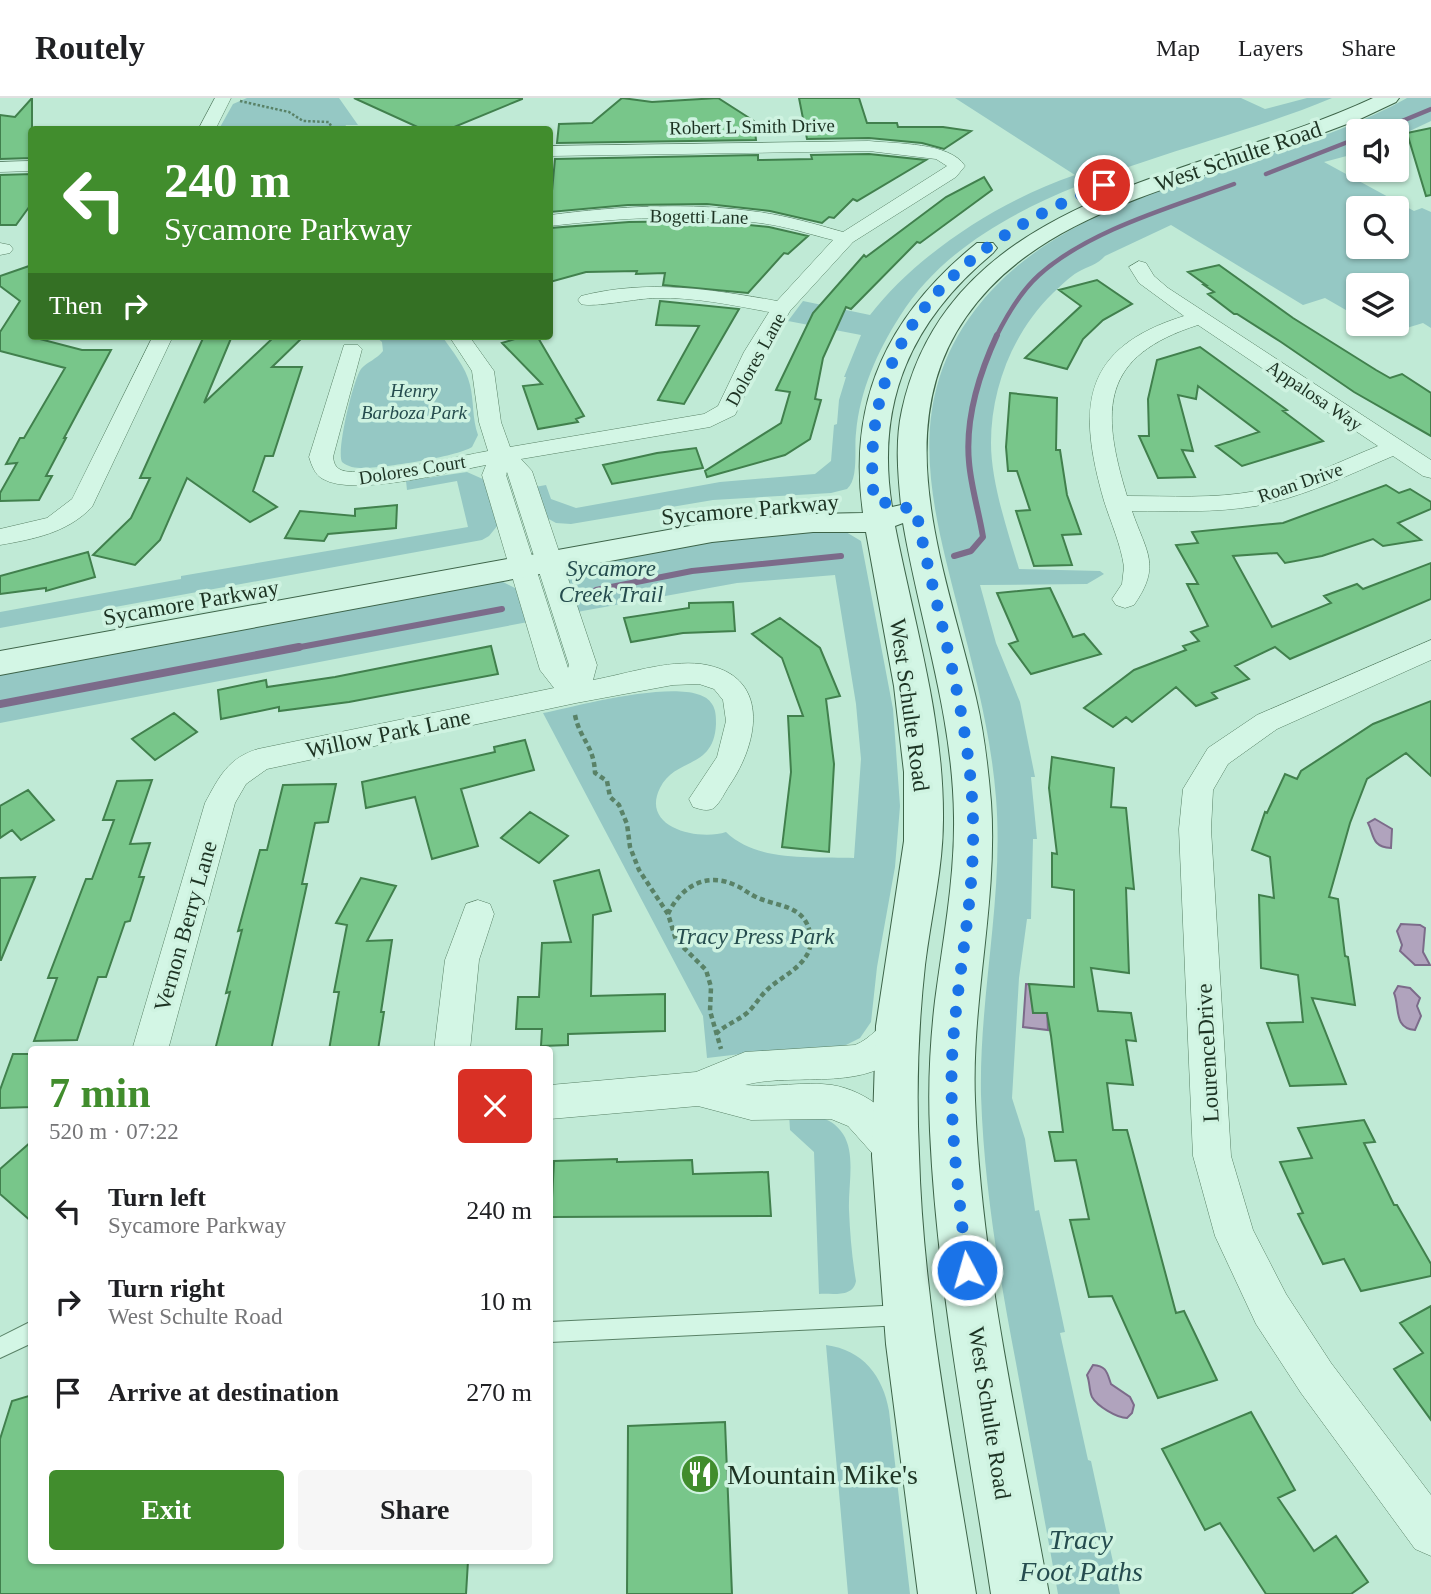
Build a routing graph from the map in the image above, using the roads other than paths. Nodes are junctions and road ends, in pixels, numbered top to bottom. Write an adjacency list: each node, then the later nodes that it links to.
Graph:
1 (1352, 98): 23 (main road, West Schulte Road)
2 (1389, 98): 22 (main road, West Schulte Road)
3 (232, 99): 4 (street)
4 (209, 126)
5 (553, 151): 6 (street, Robert L Smith Drive)
6 (953, 161): 10 (street, Dolores Lane)
7 (28, 166): 8 (street)
8 (0, 167)
9 (553, 220): 10 (street, Bogetti Lane)
10 (846, 238): 13 (street, Dolores Lane)
11 (1139, 267): 14 (street, Appalosa Way)
12 (588, 300): 13 (street)
13 (782, 308): 19 (street, Dolores Lane)
14 (1199, 318): 18 (street, Appalosa Way); 21 (street)
15 (161, 340): 24 (street)
16 (462, 340): 19 (street)
17 (351, 349): 19 (street, Dolores Court)
18 (1395, 447): 20 (street, Appalosa Way); 21 (street, Roan Drive)
19 (501, 456): 25 (street)
20 (1431, 471)
21 (1118, 503): 26 (street)
22 (916, 510): 23 (main road, Sycamore Parkway); 46 (main road, West Schulte Road)
23 (876, 511): 25 (main road, Sycamore Parkway); 34 (main road, West Schulte Road)
24 (0, 537)
25 (532, 552): 27 (main road, Sycamore Parkway); 29 (main road, Sycamore Parkway); 30 (street)
26 (1125, 599)
27 (0, 637)
28 (1431, 649): 44 (street, LourenceDrive)
29 (0, 663)
30 (576, 693): 31 (street, Willow Park Lane); 32 (street, Willow Park Lane)
31 (704, 799)
32 (220, 803): 35 (street, Vernon Berry Lane)
33 (478, 914): 36 (street)
34 (897, 1033): 37 (street); 39 (main road, West Schulte Road)
35 (150, 1046)
36 (452, 1046)
37 (698, 1089): 38 (street); 39 (street)
38 (553, 1102)
39 (894, 1150): 40 (main road, West Schulte Road)
40 (908, 1315): 41 (lane); 45 (main road, West Schulte Road)
41 (553, 1332)
42 (28, 1333): 43 (lane)
43 (0, 1348)
44 (1431, 1532)
45 (947, 1594)
46 (1020, 1594)

